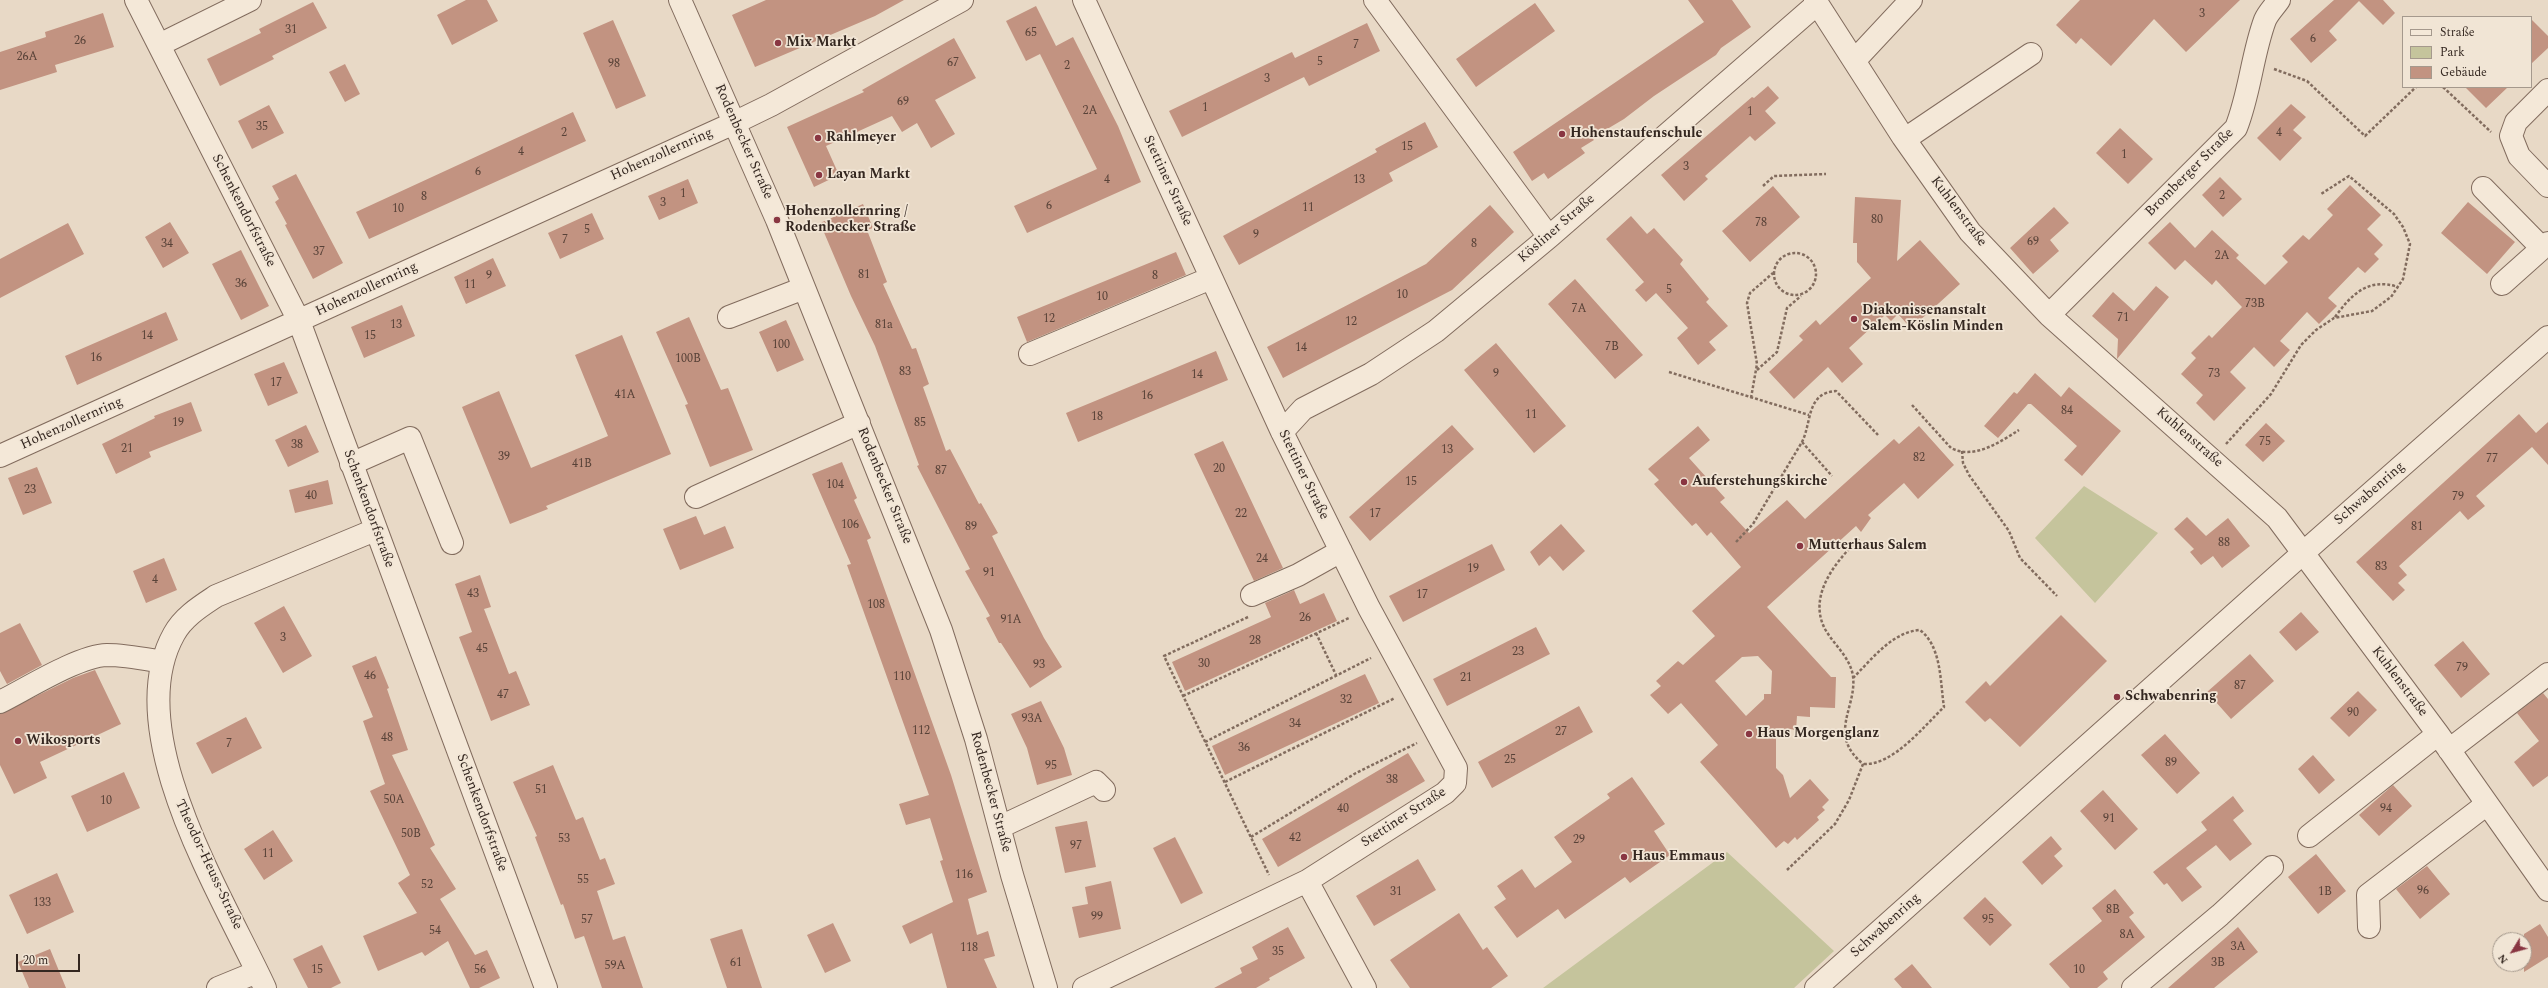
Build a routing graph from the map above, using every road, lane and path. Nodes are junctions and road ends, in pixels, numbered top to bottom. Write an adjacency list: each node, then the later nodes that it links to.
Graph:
1 (136, 0): 10 (street, Schenkendorfstraße)
2 (250, 0): 10 (street)
3 (680, 0): 17 (street, Rodenbecker Straße)
4 (962, 0): 17 (street, Hohenzollernring)
5 (1084, 0): 28 (street, Stettiner Straße)
6 (1375, 0): 25 (street)
7 (1911, 0): 12 (street)
8 (2279, 0): 13 (street, Bromberger Straße)
9 (1816, 2): 12 (street, Kuhlenstraße); 25 (street, Kösliner Straße)
10 (159, 45): 36 (street, Schenkendorfstraße)
11 (2031, 54): 19 (street)
12 (1855, 60): 19 (street, Kuhlenstraße)
13 (2253, 62): 14 (path); 33 (street, Bromberger Straße)
14 (2415, 88)
15 (2444, 88): 18 (path)
16 (2548, 90): 18 (street)
17 (734, 123): 31 (street, Rodenbecker Straße); 36 (street, Hohenzollernring)
18 (2511, 136): 22 (street)
19 (1905, 139): 33 (street, Kuhlenstraße)
20 (1826, 174): 21 (path)
21 (1763, 186)
22 (2548, 186)
23 (2482, 188): 26 (street)
24 (2321, 194): 30 (path)
25 (1549, 237): 46 (street, Kösliner Straße)
26 (2545, 246): 29 (street)
27 (1774, 273): 32 (path); 32 (path); 39 (path)
28 (1212, 278): 38 (street); 46 (street, Stettiner Straße)
29 (2502, 284)
30 (2398, 287): 35 (path); 35 (path)
31 (804, 288): 34 (street); 44 (street, Rodenbecker Straße)
32 (1801, 295): 39 (path)
33 (2049, 315): 51 (street, Kuhlenstraße)
34 (729, 317)
35 (2334, 318): 51 (path)
36 (299, 321): 50 (street, Hohenzollernring); 52 (street, Schenkendorfstraße)
37 (2548, 337): 60 (street, Schwabenring)
38 (1030, 354)
39 (1756, 370): 41 (path)
40 (1669, 372): 41 (path)
41 (1751, 398): 43 (path)
42 (1912, 405): 49 (path)
43 (1809, 416): 47 (path); 48 (path)
44 (859, 423): 54 (street); 80 (street, Rodenbecker Straße)
45 (2019, 430): 49 (path)
46 (1282, 432): 59 (street, Stettiner Straße)
47 (1878, 435)
48 (1802, 442): 53 (path); 57 (path)
49 (1962, 452): 61 (path)
50 (0, 456)
51 (2212, 459): 60 (street, Kuhlenstraße)
52 (351, 464): 55 (street, Schenkendorfstraße); 58 (street)
53 (1832, 476)
54 (696, 497)
55 (375, 530): 66 (street, Theodor-Heuss-Straße); 91 (street, Schenkendorfstraße)
56 (1859, 539): 69 (path)
57 (1736, 542)
58 (452, 543)
59 (1341, 551): 62 (street); 63 (street, Stettiner Straße)
60 (2303, 552): 75 (street, Kuhlenstraße); 95 (street, Schwabenring)
61 (2057, 596)
62 (1251, 605): 71 (path)
63 (1369, 608): 64 (path); 65 (street, Stettiner Straße)
64 (1316, 634): 68 (path); 71 (path)
65 (1391, 648): 68 (path); 70 (street, Stettiner Straße)
66 (163, 662): 72 (street); 89 (street, Theodor-Heuss-Straße)
67 (2548, 674): 75 (street)
68 (1336, 675): 74 (path)
69 (1853, 678): 76 (path); 76 (path)
70 (1413, 689): 73 (street, Stettiner Straße); 77 (path)
71 (1183, 696): 74 (path)
72 (0, 702)
73 (1437, 733): 82 (path); 85 (street, Stettiner Straße)
74 (1205, 742): 77 (path)
75 (2444, 742): 79 (street, Kuhlenstraße); 81 (street)
76 (1863, 764): 84 (path)
77 (1225, 782): 82 (path)
78 (1104, 790): 80 (street)
79 (2487, 804): 86 (street, Kuhlenstraße); 88 (street)
80 (1000, 828): 92 (street, Rodenbecker Straße)
81 (2309, 836)
82 (1251, 837): 87 (path)
83 (2272, 867): 96 (street)
84 (1787, 870)
85 (1307, 881): 87 (street, Stettiner Straße); 94 (street)
86 (2548, 890)
87 (1279, 895): 93 (street, Stettiner Straße)
88 (2369, 927)
89 (261, 980): 90 (street)
90 (218, 988)
91 (546, 988)
92 (1046, 988)
93 (1084, 988)
94 (1365, 988)
95 (1816, 988)
96 (2133, 988)

